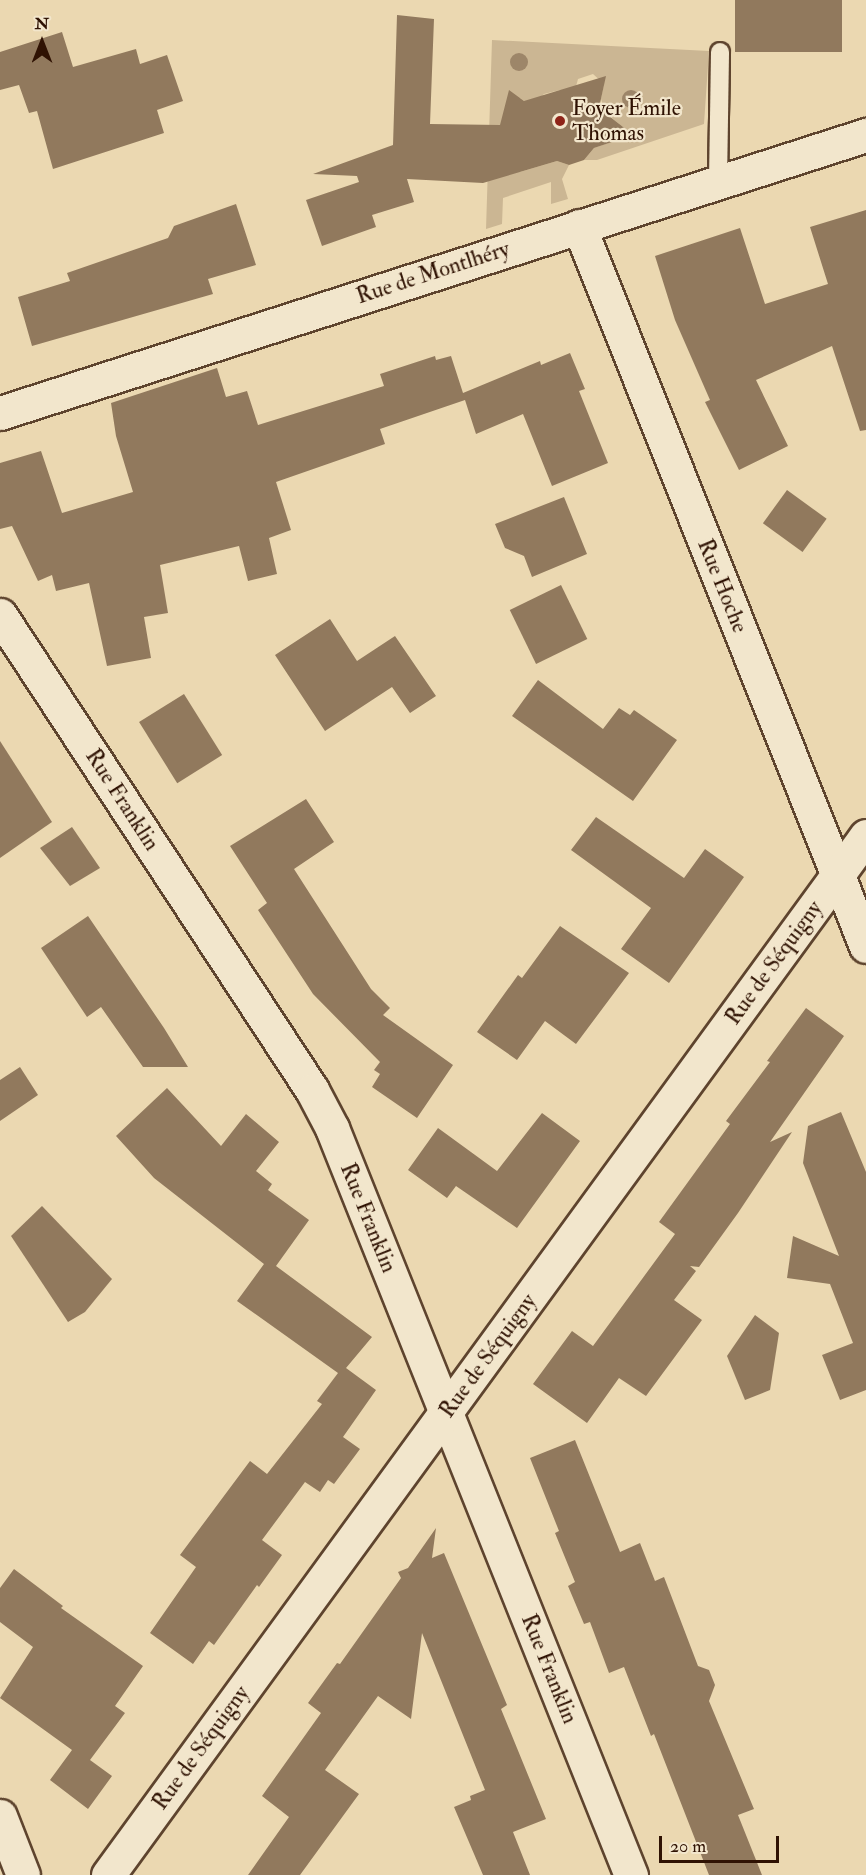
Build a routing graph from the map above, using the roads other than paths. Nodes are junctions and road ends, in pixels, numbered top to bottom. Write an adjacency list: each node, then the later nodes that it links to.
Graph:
1 (720, 52): 3 (lane)
2 (866, 135): 3 (street, Rue de Montlhéry)
3 (718, 182): 4 (street, Rue de Montlhéry)
4 (579, 226): 5 (street, Rue de Montlhéry); 8 (street, Rue Hoche)
5 (0, 413)
6 (0, 615): 10 (street, Rue Franklin)
7 (866, 836): 8 (street, Rue de Séquigny)
8 (837, 875): 9 (street, Rue Hoche); 10 (street, Rue de Séquigny)
9 (866, 946)
10 (446, 1413): 13 (street, Rue de Séquigny); 14 (street, Rue Franklin)
11 (0, 1816): 12 (street)
12 (23, 1875)
13 (108, 1875)
14 (631, 1875)

